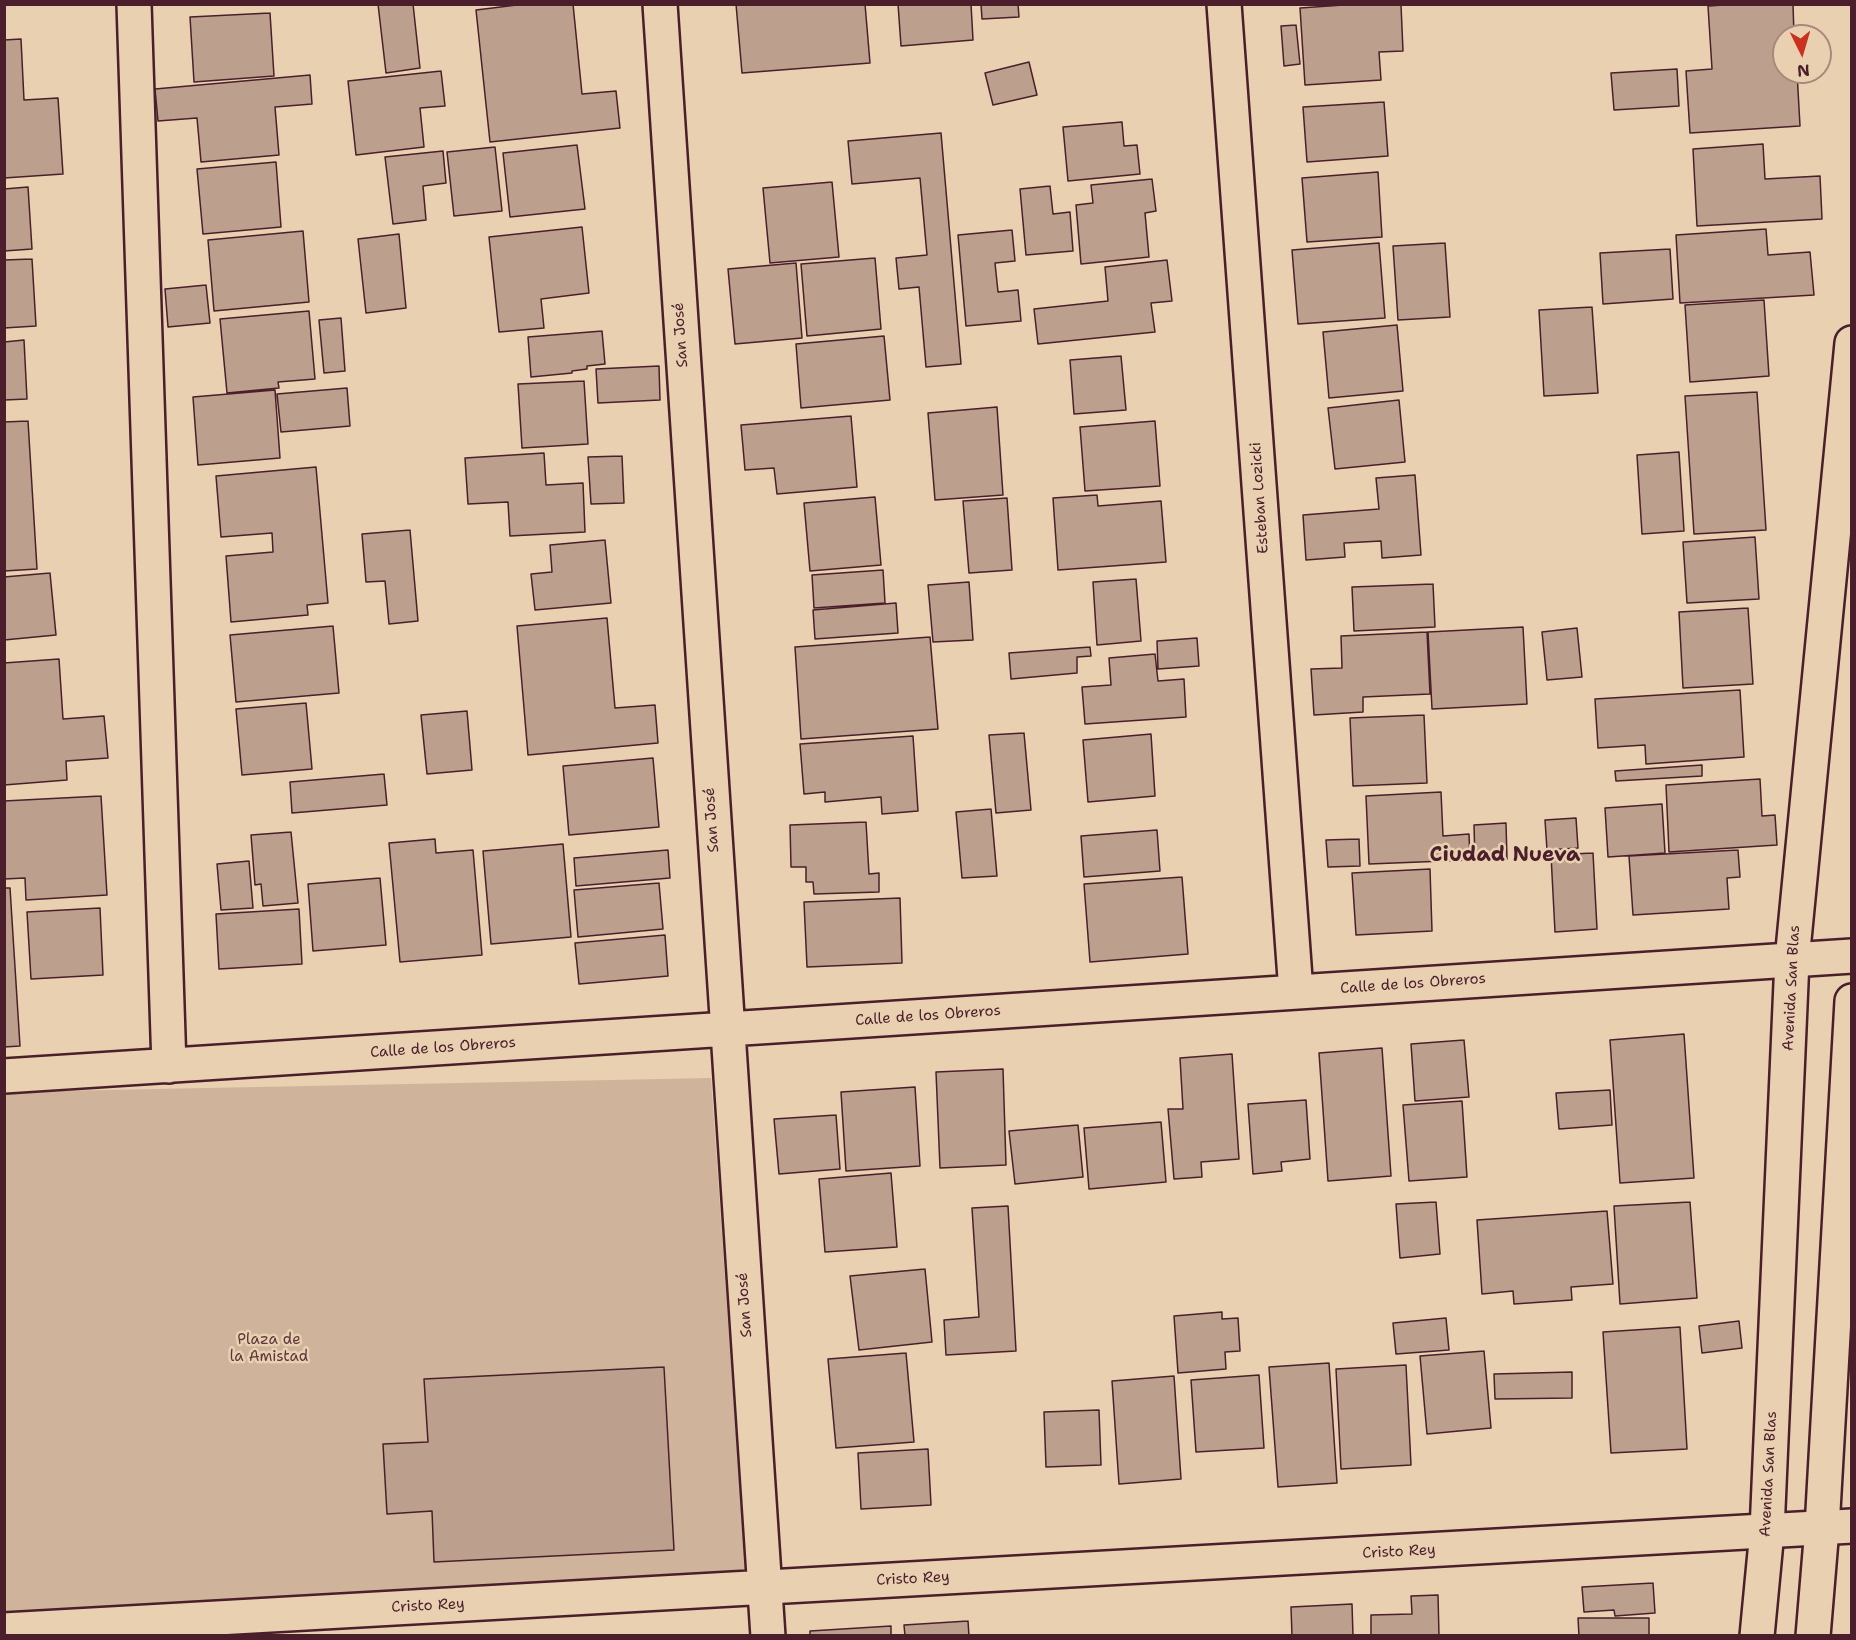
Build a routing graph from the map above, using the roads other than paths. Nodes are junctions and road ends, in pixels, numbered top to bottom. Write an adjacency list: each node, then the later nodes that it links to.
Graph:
1 (135, 4): 11 (street)
2 (660, 4): 10 (street, San José)
3 (1224, 4): 8 (street, Esteban Lozicki)
4 (1851, 343): 5 (street, Avenida San Blas)
5 (1850, 389): 7 (street, Avenida San Blas)
6 (1851, 956): 7 (street, Calle de los Obreros)
7 (1792, 960): 8 (street, Calle de los Obreros); 13 (street, Avenida San Blas)
8 (1296, 992): 10 (street, Calle de los Obreros)
9 (1851, 1001): 14 (street)
10 (726, 1029): 11 (street, Calle de los Obreros); 15 (street, San José)
11 (169, 1066): 12 (street, Calle de los Obreros)
12 (4, 1076)
13 (1767, 1531): 14 (street, Cristo Rey); 15 (street, Cristo Rey); 18 (street, Avenida San Blas)
14 (1842, 1531): 19 (street)
15 (764, 1587): 16 (street, Cristo Rey); 17 (street, San José)
16 (4, 1630)
17 (768, 1635)
18 (1757, 1635)
19 (1813, 1635)

